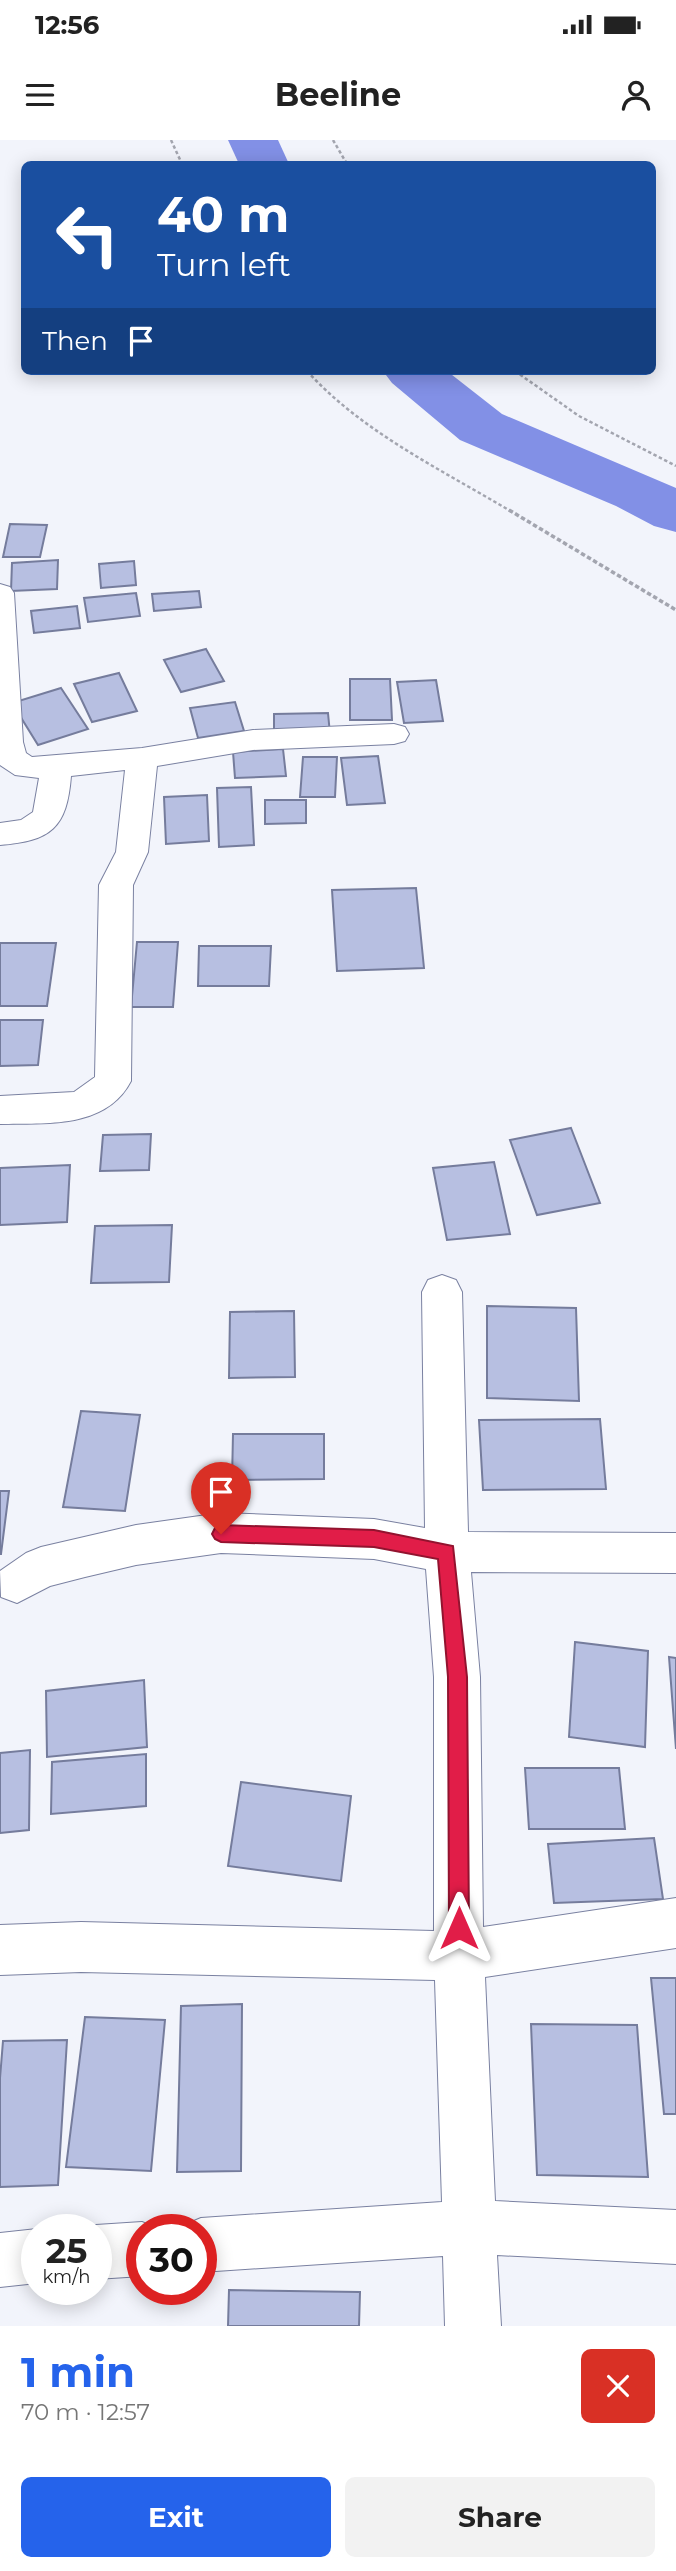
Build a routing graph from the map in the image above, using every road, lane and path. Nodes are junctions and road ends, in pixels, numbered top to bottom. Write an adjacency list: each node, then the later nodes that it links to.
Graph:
1 (171, 140): 3 (path)
2 (333, 140): 4 (path)
3 (182, 161)
4 (345, 161)
5 (311, 375): 9 (path)
6 (521, 375): 7 (path)
7 (676, 466)
8 (0, 593): 12 (street)
9 (676, 610)
10 (394, 734): 11 (street)
11 (142, 758): 12 (street); 14 (street)
12 (56, 767): 13 (street)
13 (0, 834)
14 (0, 1110)
15 (442, 1292): 16 (street)
16 (447, 1552): 17 (street); 18 (street); 21 (street)
17 (676, 1553)
18 (17, 1582)
19 (676, 1923): 21 (street)
20 (0, 1951): 21 (street)
21 (459, 1956): 22 (street)
22 (468, 2227): 23 (street); 24 (street); 27 (street)
23 (676, 2237)
24 (217, 2244)
25 (21, 2258): 26 (street)
26 (0, 2260)
27 (473, 2326)

